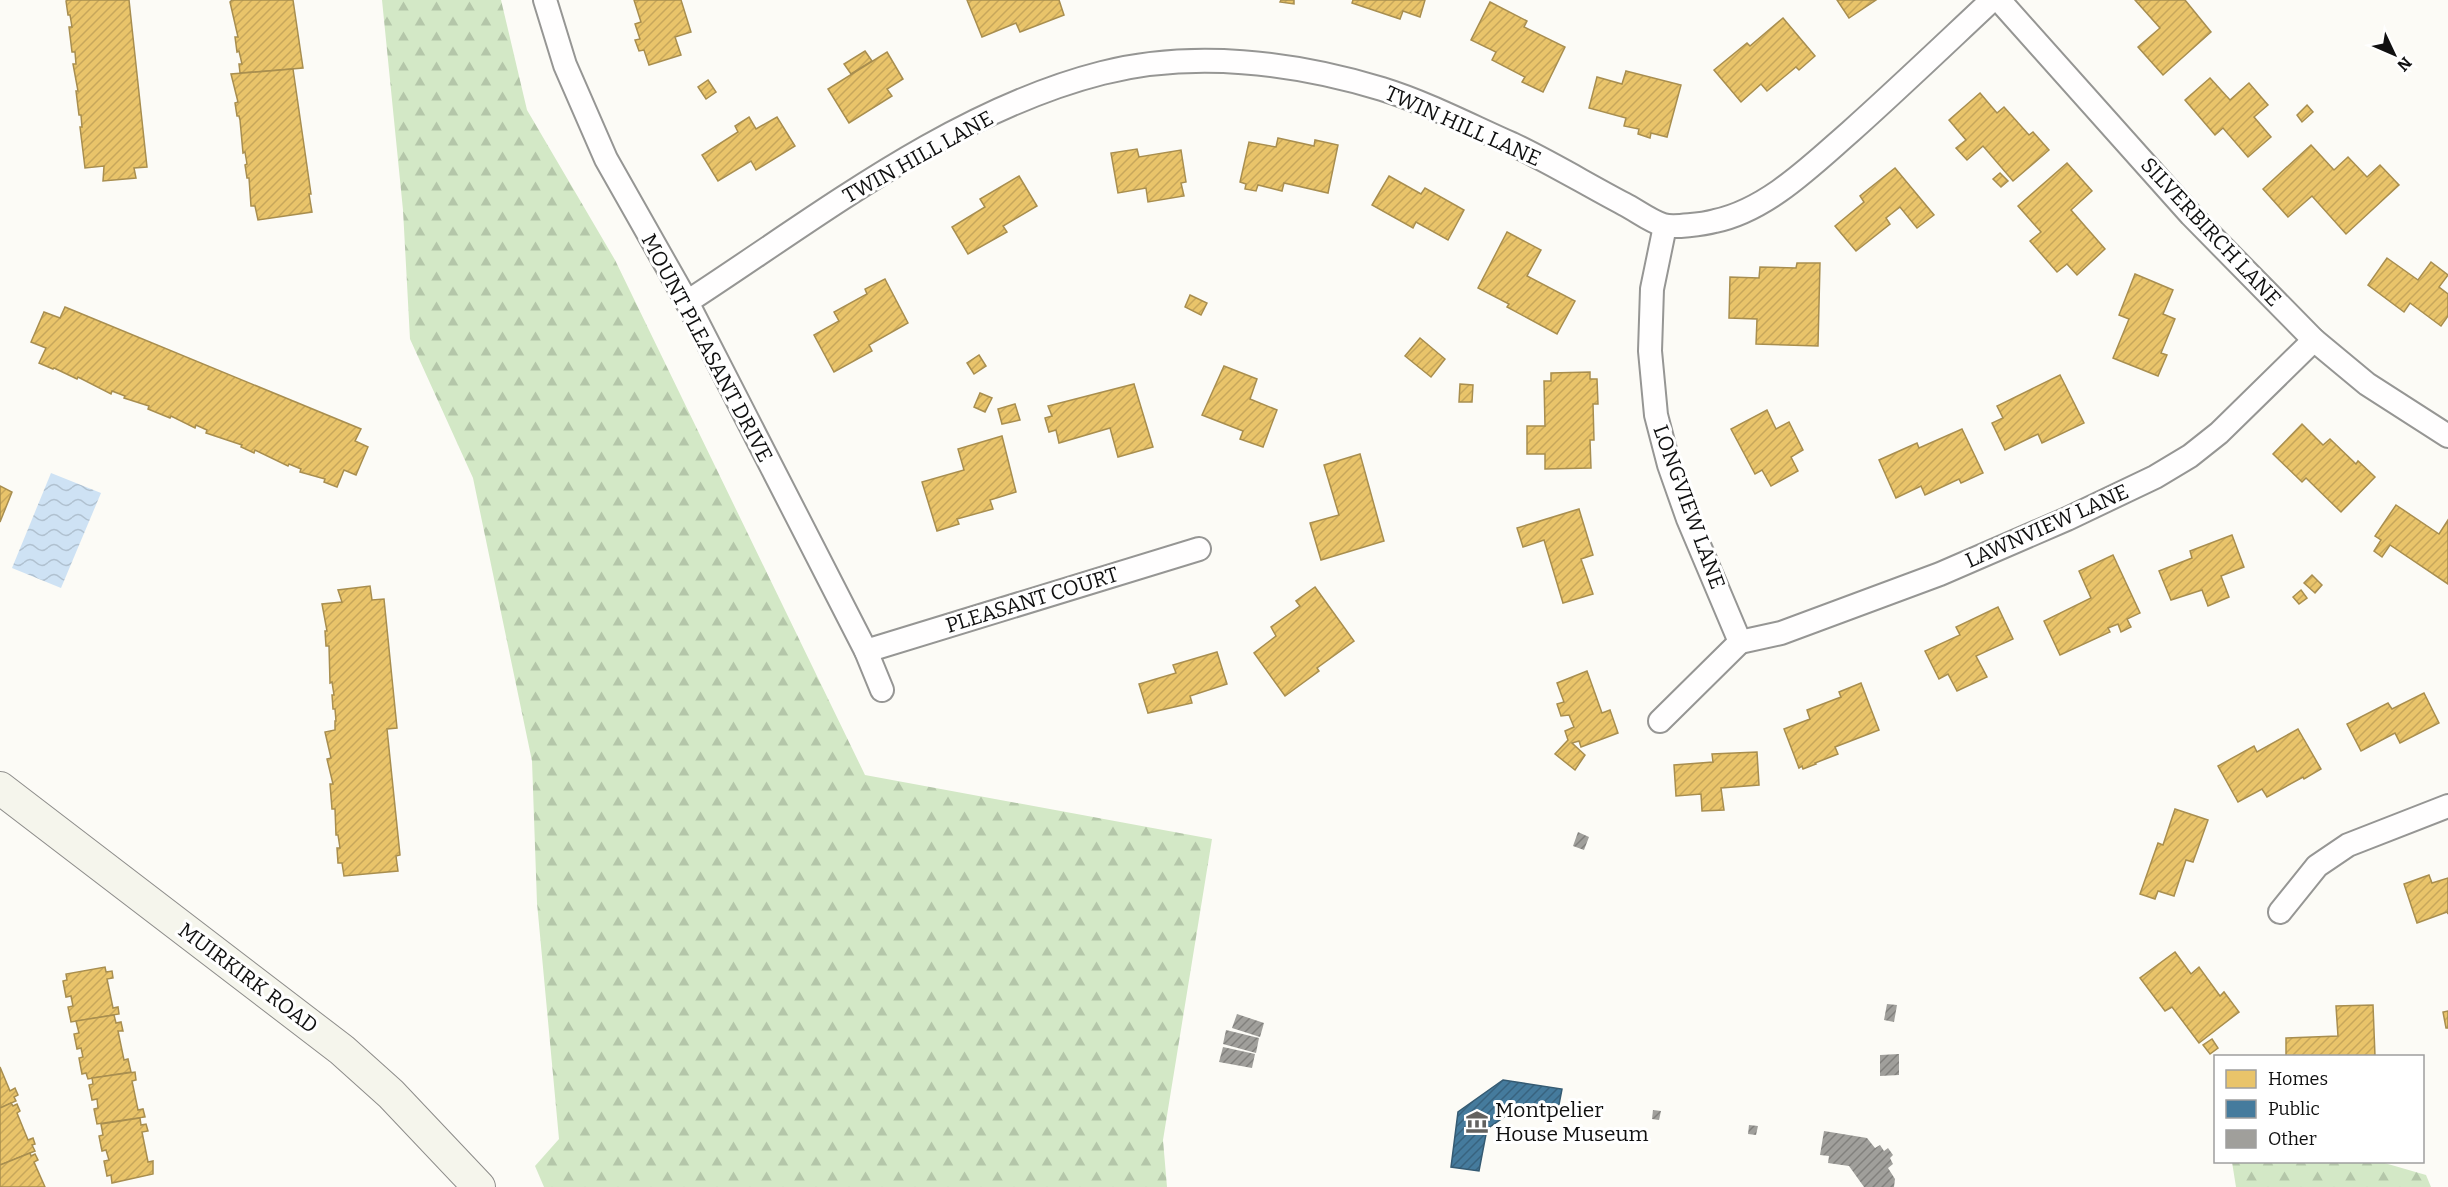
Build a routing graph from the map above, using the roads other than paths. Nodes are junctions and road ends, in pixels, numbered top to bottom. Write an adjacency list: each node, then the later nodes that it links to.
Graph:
1 (545, 0): 5 (street, MOUNT PLEASANT DRIVE)
2 (1992, 0): 4 (street)
3 (2000, 0): 6 (street, SILVERBIRCH LANE)
4 (1665, 226): 5 (street, TWIN HILL LANE); 9 (street, LONGVIEW LANE)
5 (687, 302): 10 (street, MOUNT PLEASANT DRIVE)
6 (2314, 340): 7 (street, SILVERBIRCH LANE); 9 (street, LAWNVIEW LANE)
7 (2448, 436)
8 (1199, 549): 10 (street, PLEASANT COURT)
9 (1740, 642): 12 (street)
10 (866, 651): 11 (street, MOUNT PLEASANT DRIVE)
11 (882, 690)
12 (1660, 721)
13 (0, 788): 16 (main road, MUIRKIRK ROAD)
14 (2448, 806): 15 (street)
15 (2280, 912)
16 (479, 1187)

